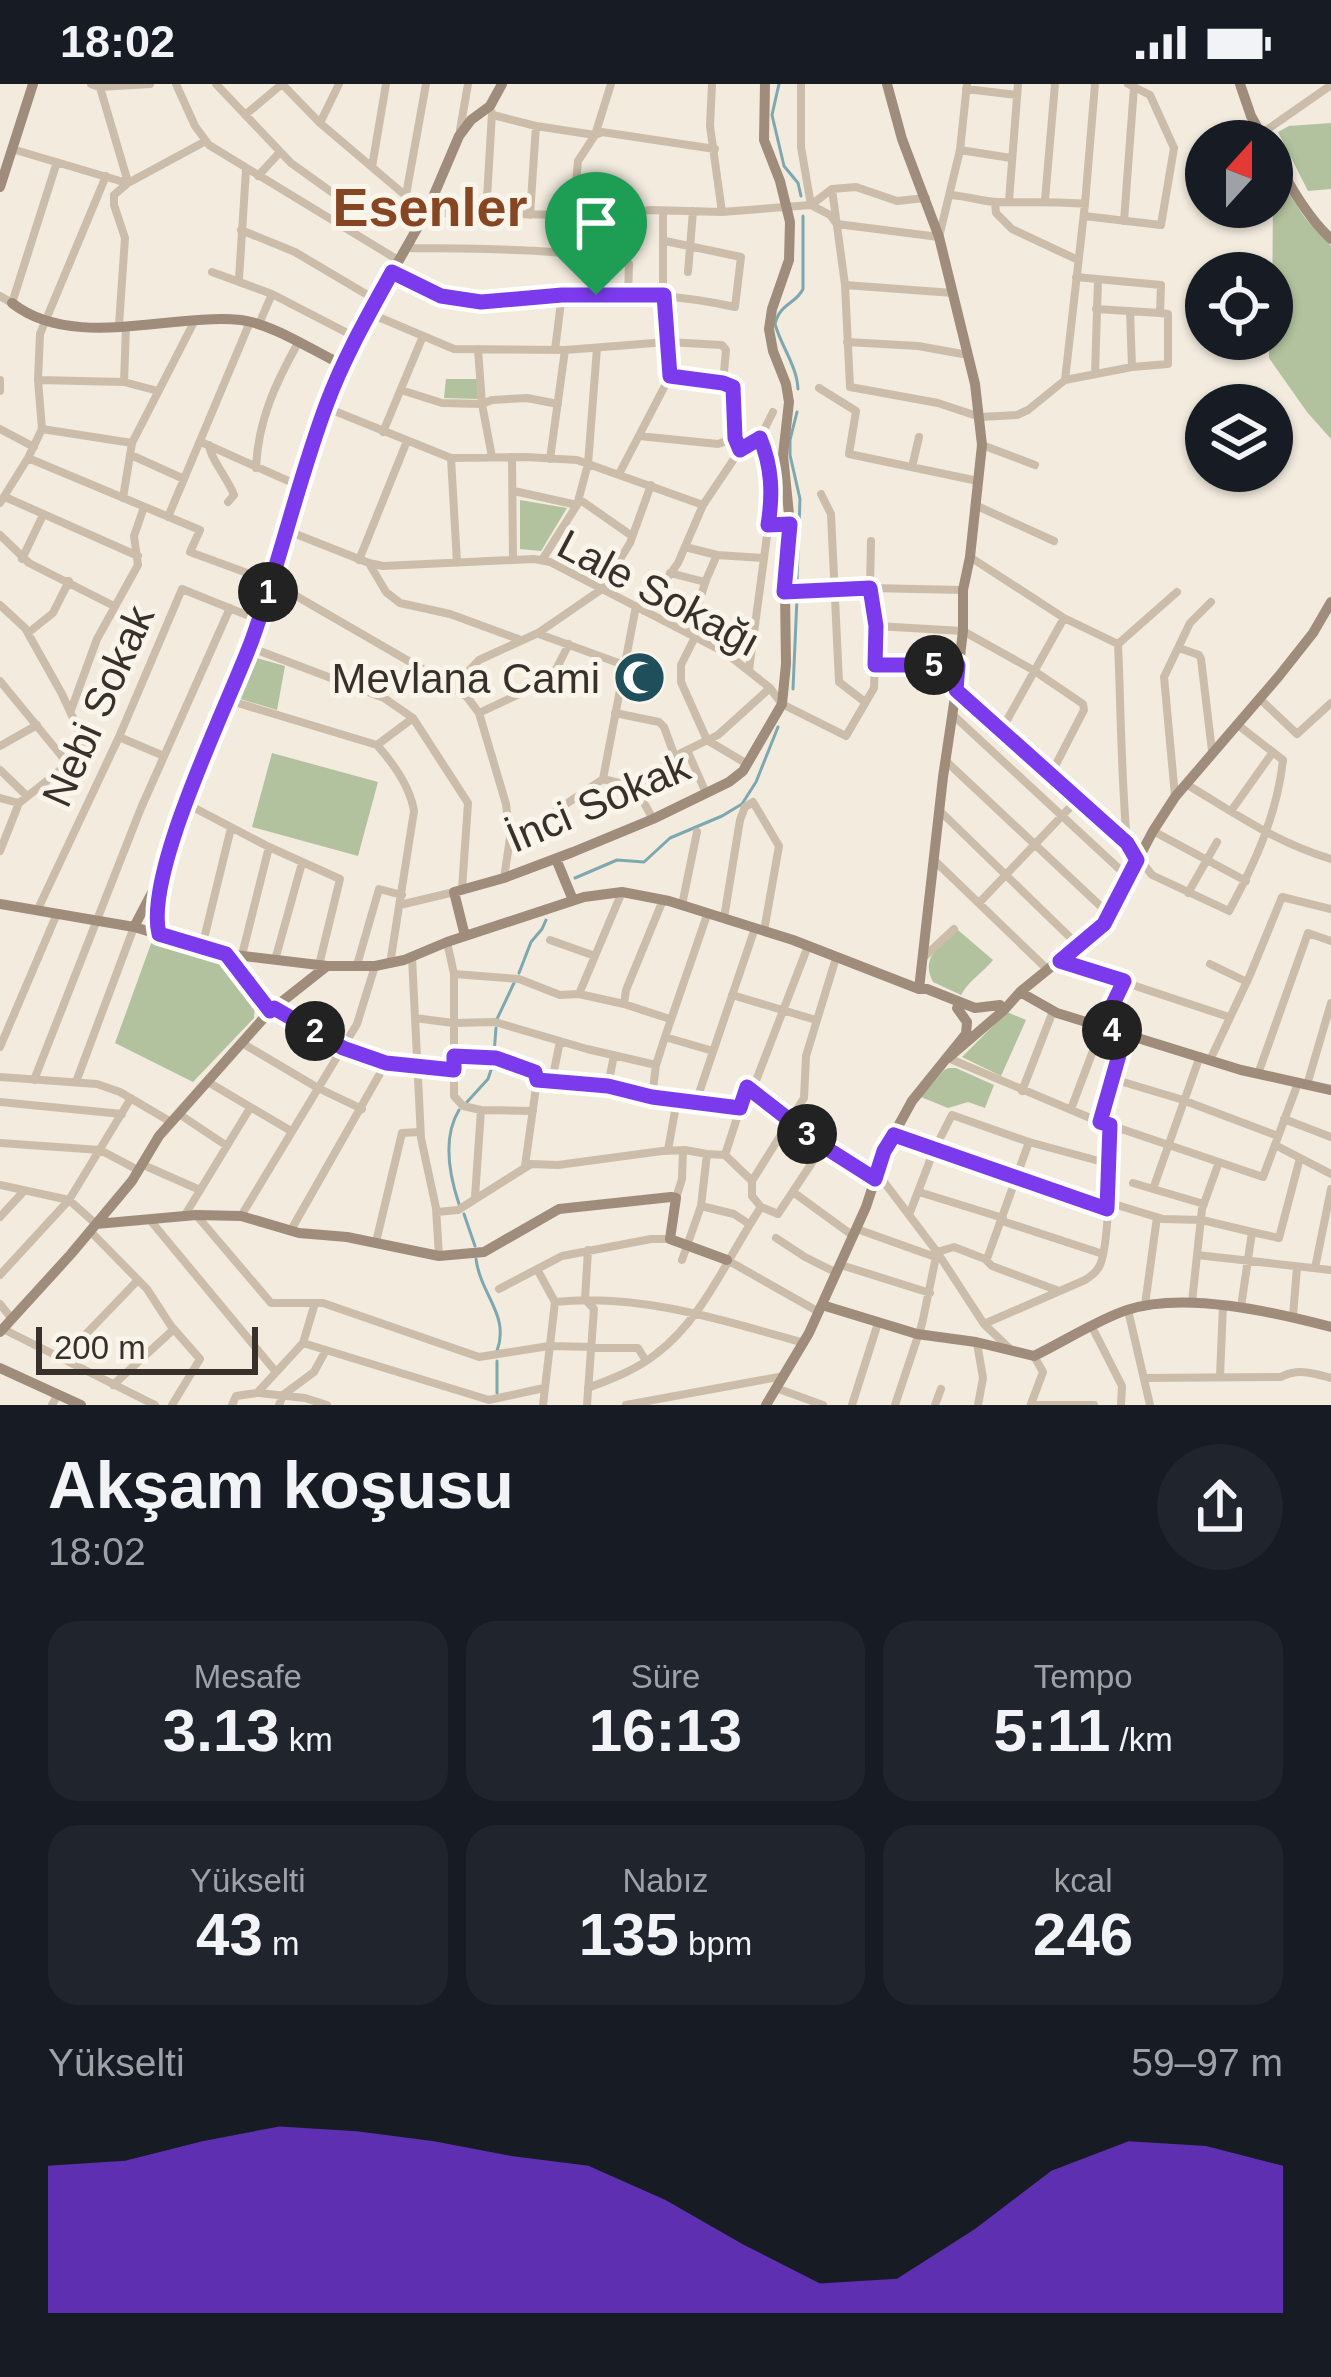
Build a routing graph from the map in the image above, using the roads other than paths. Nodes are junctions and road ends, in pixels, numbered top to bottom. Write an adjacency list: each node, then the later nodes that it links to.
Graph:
1 (33, 84): 34 (street)
2 (150, 84): 19 (street)
3 (176, 84): 33 (street)
4 (216, 84): 26 (street)
5 (282, 84): 26 (street); 29 (street)
6 (340, 84): 29 (street)
7 (386, 84): 40 (street)
8 (426, 84): 49 (street)
9 (468, 84): 32 (street)
10 (502, 84): 25 (street)
11 (611, 84): 31 (street)
12 (712, 84): 35 (street)
13 (765, 84): 56 (street)
14 (801, 84): 55 (street)
15 (887, 84): 50 (street)
16 (1055, 84): 51 (street)
17 (1095, 84): 54 (street)
18 (1257, 84): 24 (street)
19 (96, 85): 44 (street)
20 (1331, 85): 28 (street)
21 (1131, 86): 66 (street); 66 (street)
22 (966, 87): 23 (street); 36 (street)
23 (1018, 89): 38 (street)
24 (1241, 89): 27 (street)
25 (491, 111): 30 (street); 32 (street); 62 (street)
26 (245, 115): 37 (street)
27 (1255, 120)
28 (1285, 120)
29 (320, 123): 40 (street)
30 (536, 126): 31 (street); 63 (street)
31 (595, 135): 35 (street); 64 (street)
32 (459, 136): 60 (street)
33 (205, 142): 41 (street); 44 (street)
34 (12, 149): 39 (street); 45 (street)
35 (715, 149): 59 (street)
36 (960, 150): 38 (street); 48 (street)
37 (280, 152): 43 (street); 68 (street)
38 (1011, 158): 52 (street)
39 (57, 162): 42 (street); 91 (street)
40 (372, 167): 49 (street)
41 (246, 170): 43 (street); 69 (street)
42 (106, 176): 44 (street); 96 (street)
43 (257, 176): 68 (street)
44 (128, 183): 99 (street)
45 (0, 187)
46 (832, 189): 50 (street); 55 (street); 67 (street)
47 (1293, 191): 71 (street)
48 (951, 195): 53 (street); 70 (street)
49 (405, 196): 60 (street)
50 (926, 198): 70 (street)
51 (1046, 200): 52 (street); 54 (street)
52 (1009, 201): 53 (street)
53 (995, 203): 76 (street)
54 (1085, 204): 65 (street)
55 (811, 205): 56 (street); 67 (street)
56 (787, 206): 59 (street); 167 (street)
57 (663, 211): 58 (street); 61 (street); 72 (street)
58 (693, 212): 59 (street); 73 (street)
59 (722, 212)
60 (425, 213): 62 (street); 74 (street)
61 (593, 214): 64 (street); 75 (street)
62 (486, 215): 63 (street)
63 (530, 215): 64 (street)
64 (573, 215)
65 (1084, 216): 66 (street); 76 (street)
66 (1124, 221)
67 (838, 224): 70 (street); 83 (street)
68 (342, 227): 77 (street)
69 (241, 230): 81 (street); 90 (street)
70 (939, 237): 84 (street)
71 (1331, 239)
72 (665, 241): 73 (street); 89 (street)
73 (691, 246): 79 (street); 89 (street)
74 (405, 248): 75 (street); 77 (street)
75 (596, 256): 87 (street); 88 (street)
76 (1078, 260): 80 (street)
77 (395, 266): 86 (street); 90 (street)
78 (212, 272): 81 (street)
79 (688, 272)
80 (1076, 277): 82 (street); 115 (street)
81 (239, 279): 85 (street)
82 (1098, 280): 92 (street); 95 (street)
83 (845, 285): 84 (street); 102 (street)
84 (953, 293): 108 (street)
85 (272, 294): 98 (street); 101 (street)
86 (562, 295): 87 (street); 107 (street)
87 (596, 295): 88 (street)
88 (628, 295): 89 (street)
89 (664, 295): 103 (street)
90 (376, 300): 94 (street)
91 (4, 301): 96 (street)
92 (1096, 309): 93 (street); 111 (street)
93 (1130, 311): 95 (street); 110 (street)
94 (369, 314): 100 (street); 101 (street)
95 (1160, 314): 110 (street)
96 (43, 321): 99 (street); 114 (street)
97 (194, 322): 98 (street); 99 (street); 121 (street)
98 (255, 323): 104 (street); 136 (street)
99 (123, 325): 116 (street)
100 (423, 336): 106 (street); 119 (street)
101 (357, 338): 109 (street)
102 (847, 341): 108 (street); 126 (street)
103 (668, 342): 105 (street); 112 (street); 117 (street)
104 (298, 343): 109 (street); 149 (street)
105 (597, 348): 107 (street); 146 (street)
106 (478, 350): 107 (street); 122 (street)
107 (560, 350): 123 (street)
108 (968, 355): 126 (street)
109 (343, 365): 124 (street)
110 (1132, 367): 111 (street)
111 (1095, 374): 115 (street)
112 (670, 376): 117 (street); 130 (street)
113 (0, 380): 120 (street)
114 (38, 380): 116 (street); 128 (street)
115 (1065, 380): 126 (street)
116 (124, 382): 121 (street)
117 (723, 383): 132 (street)
118 (819, 388): 148 (street)
119 (401, 390): 122 (street); 129 (street)
120 (0, 391)
121 (158, 392): 135 (street)
122 (482, 404): 123 (street); 141 (street)
123 (558, 404): 145 (street)
124 (325, 408): 129 (street); 155 (street)
125 (773, 412): 133 (street)
126 (980, 417): 137 (street)
127 (0, 429): 138 (street)
128 (42, 429): 135 (street); 138 (street)
129 (383, 432): 134 (street)
130 (639, 436): 132 (street); 150 (street)
131 (919, 437): 148 (street)
132 (735, 438): 139 (street)
133 (760, 438): 139 (street); 168 (street)
134 (407, 441): 144 (street); 182 (street)
135 (132, 443): 140 (street)
136 (205, 443): 149 (street); 151 (street); 160 (street)
137 (982, 445): 147 (street); 152 (street)
138 (34, 447): 143 (street)
139 (740, 450): 162 (street)
140 (131, 455): 151 (street); 159 (street)
141 (492, 457): 142 (street); 144 (street)
142 (512, 457): 145 (street); 156 (street)
143 (28, 458): 158 (street); 159 (street)
144 (451, 458): 183 (street)
145 (550, 459): 146 (street)
146 (588, 464): 150 (street); 161 (street)
147 (1035, 465)
148 (912, 467): 152 (street)
149 (256, 468): 155 (street)
150 (619, 474): 154 (street)
151 (184, 479): 166 (street)
152 (978, 481): 163 (street)
153 (0, 483): 158 (street)
154 (650, 485): 162 (street); 171 (street)
155 (302, 487): 169 (street)
156 (514, 491): 161 (street); 180 (street)
157 (821, 494): 190 (street)
158 (5, 496): 165 (street)
159 (123, 498): 164 (street)
160 (228, 502)
161 (578, 502): 171 (street); 181 (street)
162 (703, 505): 174 (street)
163 (975, 506): 173 (street); 177 (street)
164 (144, 507): 166 (street); 176 (street)
165 (43, 515): 176 (street); 179 (street)
166 (168, 517): 186 (street)
167 (790, 524): 168 (street); 192 (street)
168 (768, 525): 178 (street)
169 (288, 531): 182 (street, Lale Sokağı); 186 (street)
170 (0, 535): 179 (street)
171 (632, 536): 189 (street)
172 (872, 541): 188 (street)
173 (1054, 542)
174 (685, 547): 175 (street); 184 (street)
175 (717, 555): 178 (street); 187 (street)
176 (138, 556): 197 (street)
177 (970, 557): 191 (street); 200 (street)
178 (763, 558): 216 (street)
179 (22, 559): 185 (street)
180 (513, 560): 181 (street, Lale Sokağı); 183 (street, Lale Sokağı)
181 (542, 560): 189 (street, Lale Sokağı)
182 (364, 561): 183 (street, Lale Sokağı); 207 (street)
183 (457, 563)
184 (670, 573): 187 (street); 199 (street)
185 (69, 581): 197 (street); 204 (street)
186 (272, 582): 201 (street); 218 (street)
187 (705, 582): 206 (street)
188 (870, 588): 190 (street); 191 (street); 202 (street)
189 (602, 589): 199 (street, Lale Sokağı); 205 (street)
190 (835, 590): 192 (street); 223 (street)
191 (963, 590): 203 (street)
192 (784, 592): 225 (street)
193 (1178, 592): 209 (street)
194 (1211, 602): 211 (street)
195 (1331, 602): 221 (street)
196 (0, 605): 204 (street)
197 (114, 606): 226 (street)
198 (230, 608): 201 (street); 234 (street, Nebi Sokak); 241 (street)
199 (640, 608): 206 (street, Lale Sokağı); 212 (street)
200 (1064, 618): 209 (street); 215 (street)
201 (259, 620): 210 (street)
202 (876, 626): 203 (street); 213 (street)
203 (963, 631): 214 (street); 215 (street)
204 (28, 633): 226 (street)
205 (538, 633): 207 (street); 208 (street)
206 (692, 636): 216 (street, Lale Sokağı); 235 (street)
207 (521, 640): 218 (street)
208 (568, 644): 212 (street); 227 (street)
209 (1118, 644): 267 (street)
210 (249, 647): 222 (street); 230 (street)
211 (1179, 648): 240 (street); 252 (street)
212 (624, 664): 228 (street)
213 (875, 665): 214 (street); 223 (street)
214 (958, 665): 220 (street)
215 (1034, 670): 233 (street); 247 (street)
216 (749, 671): 219 (street, Lale Sokağı)
217 (0, 681): 232 (street)
218 (453, 688): 227 (street)
219 (770, 688): 225 (street, Lale Sokağı); 235 (street)
220 (956, 690): 229 (street); 233 (street)
221 (1260, 699): 224 (street); 231 (street)
222 (228, 700): 236 (street); 256 (street)
223 (865, 702): 225 (street)
224 (1331, 703)
225 (782, 704): 244 (street, İnci Sokak)
226 (70, 711): 245 (street)
227 (479, 713): 265 (street)
228 (615, 713): 242 (street); 248 (street)
229 (953, 715): 243 (street); 259 (street)
230 (413, 718): 236 (street); 282 (street)
231 (1238, 724): 239 (street); 240 (street)
232 (37, 725): 237 (street); 245 (street)
233 (1002, 729): 247 (street)
234 (119, 737): 241 (street); 292 (street, Nebi Sokak)
235 (707, 740): 238 (street); 244 (street)
236 (377, 745): 285 (street)
237 (0, 746)
238 (687, 750): 242 (street); 251 (street)
239 (1273, 752): 258 (street); 264 (street)
240 (1213, 754): 249 (street)
241 (164, 756): 297 (street)
242 (675, 757): 250 (street)
243 (946, 761): 257 (street); 268 (street)
244 (747, 764): 251 (street, İnci Sokak)
245 (69, 765): 255 (street)
246 (0, 770): 255 (street)
247 (1051, 774): 254 (street)
248 (603, 779): 250 (street); 265 (street)
249 (1186, 784): 252 (street); 258 (street)
250 (635, 787): 260 (street)
251 (706, 794): 260 (street, İnci Sokak)
252 (1175, 797): 262 (street)
253 (0, 798): 255 (street)
254 (1078, 799): 259 (street); 267 (street)
255 (23, 800): 270 (street)
256 (187, 804): 261 (street); 277 (street)
257 (938, 810): 273 (street); 278 (street)
258 (1231, 811): 264 (street)
259 (1061, 817): 268 (street); 279 (street)
260 (652, 819): 271 (street, İnci Sokak)
261 (231, 828): 269 (street); 308 (street)
262 (1153, 831): 272 (street); 274 (street)
263 (698, 832): 289 (street)
264 (1266, 834): 275 (street); 281 (street)
265 (510, 838): 280 (street)
266 (1216, 842): 272 (street)
267 (1127, 843): 274 (street)
268 (1036, 844): 278 (street); 294 (street)
269 (268, 847): 276 (street); 310 (street)
270 (0, 851)
271 (556, 859): 280 (street, İnci Sokak); 287 (street)
272 (1207, 859): 281 (street); 284 (street)
273 (934, 860): 288 (street); 314 (street)
274 (1137, 860): 279 (street); 284 (street)
275 (1331, 860)
276 (302, 863): 315 (street); 319 (street)
277 (164, 869): 298 (street); 301 (street)
278 (1005, 875): 288 (street); 307 (street)
279 (1129, 877): 294 (street)
280 (504, 878): 282 (street, İnci Sokak)
281 (1246, 880): 284 (street)
282 (458, 891): 285 (street, İnci Sokak); 302 (street)
283 (622, 892): 286 (street); 287 (street); 311 (street)
284 (1188, 893)
285 (401, 900): 317 (street); 320 (street)
286 (663, 900): 289 (street); 331 (street)
287 (573, 901): 302 (street)
288 (979, 903): 322 (street)
289 (682, 905): 293 (street)
290 (1, 907): 292 (street)
291 (1331, 909): 325 (street)
292 (37, 912): 295 (street)
293 (707, 915): 296 (street); 339 (street)
294 (1110, 915): 307 (street)
295 (56, 916): 297 (street); 348 (street)
296 (724, 920): 300 (street); 300 (street)
297 (95, 921): 298 (street); 362 (street)
298 (134, 927): 301 (street); 365 (street)
299 (954, 929): 314 (street)
300 (759, 930): 306 (street); 329 (street)
301 (159, 934): 308 (street)
302 (466, 936): 305 (street)
303 (550, 940): 311 (street)
304 (1331, 941): 359 (street)
305 (448, 942): 312 (street); 323 (street)
306 (808, 946): 313 (street); 335 (street)
307 (1079, 946): 316 (street)
308 (202, 947): 309 (street)
309 (226, 954): 310 (street); 333 (street)
310 (242, 955): 315 (street)
311 (595, 956): 328 (street)
312 (412, 957): 317 (street); 338 (street)
313 (836, 958): 326 (street); 340 (street)
314 (922, 960): 326 (street)
315 (274, 961): 319 (street)
316 (1060, 961): 322 (street); 324 (street)
317 (390, 964): 321 (street)
318 (1210, 964): 325 (street)
319 (323, 965): 320 (street); 333 (street)
320 (357, 967): 321 (street)
321 (375, 967): 349 (street)
322 (1048, 970): 327 (street)
323 (454, 974): 328 (street); 341 (street)
324 (1124, 981): 337 (street); 342 (street)
325 (1246, 982): 337 (street)
326 (919, 989): 332 (street); 336 (street)
327 (1020, 992): 334 (street); 336 (street)
328 (579, 994): 331 (street)
329 (732, 994): 335 (street); 350 (street)
330 (1331, 1003): 367 (street)
331 (623, 1004): 339 (street)
332 (957, 1008): 336 (street); 347 (street)
333 (272, 1009): 346 (street); 349 (street)
334 (1054, 1011): 342 (street); 372 (street)
335 (784, 1012): 340 (street); 370 (street)
336 (987, 1014): 347 (street); 353 (street)
337 (1230, 1017): 354 (street)
338 (415, 1018): 341 (street); 356 (street)
339 (670, 1019): 344 (street)
340 (817, 1020): 388 (street)
341 (453, 1023): 345 (street); 352 (street)
342 (1102, 1027): 343 (street); 382 (street)
343 (1125, 1034): 354 (street); 361 (street)
344 (665, 1037): 350 (street); 357 (street)
345 (560, 1041): 351 (street); 364 (street)
346 (242, 1043): 366 (street); 369 (street)
347 (958, 1044): 353 (street)
348 (0, 1047)
349 (343, 1048): 355 (street); 369 (street)
350 (713, 1051): 378 (street)
351 (614, 1055): 357 (street); 368 (street)
352 (454, 1056): 358 (street); 363 (street)
353 (948, 1058): 372 (street); 392 (street)
354 (1205, 1058): 359 (street); 376 (street)
355 (386, 1063): 356 (street); 380 (street)
356 (418, 1064): 358 (street); 391 (street)
357 (656, 1065): 373 (street)
358 (454, 1070): 383 (street)
359 (1258, 1074): 367 (street)
360 (0, 1078): 362 (street)
361 (1113, 1078): 376 (street); 389 (street)
362 (34, 1080): 365 (street)
363 (537, 1080): 364 (street); 384 (street)
364 (552, 1081): 368 (street)
365 (76, 1082): 374 (street)
366 (208, 1082): 379 (street); 386 (street)
367 (1302, 1084): 371 (street); 387 (street)
368 (608, 1086): 373 (street)
369 (317, 1088): 380 (street); 390 (street)
370 (749, 1089): 381 (street); 388 (street)
371 (1331, 1090)
372 (1022, 1091): 382 (street)
373 (652, 1097): 375 (street)
374 (131, 1098): 385 (street); 386 (street)
375 (677, 1100): 378 (street); 401 (street)
376 (1183, 1100): 394 (street); 397 (street)
377 (0, 1102): 385 (street)
378 (696, 1102): 381 (street)
379 (250, 1108): 390 (street); 398 (street)
380 (362, 1108): 441 (street)
381 (740, 1108): 405 (street)
382 (1071, 1109): 389 (street)
383 (481, 1110): 384 (street); 424 (street)
384 (533, 1111): 409 (street)
385 (122, 1114): 400 (street)
386 (175, 1118): 398 (street); 410 (street)
387 (1285, 1118): 393 (street); 394 (street)
388 (790, 1122): 399 (street); 414 (street)
389 (1105, 1124): 397 (street); 408 (street)
390 (291, 1131): 433 (street)
391 (420, 1132): 430 (street); 446 (street)
392 (894, 1135): 403 (street); 412 (street)
393 (1331, 1137)
394 (1276, 1140): 406 (street); 407 (street)
395 (1029, 1142): 403 (street); 408 (street); 413 (street)
396 (0, 1143): 400 (street)
397 (1169, 1144): 407 (street); 417 (street)
398 (227, 1146): 420 (street)
399 (823, 1146): 412 (street); 421 (street)
400 (100, 1150): 410 (street); 425 (street)
401 (668, 1150): 402 (street); 409 (street)
402 (683, 1150): 404 (street); 423 (street)
403 (934, 1150): 413 (street); 422 (street)
404 (707, 1154): 405 (street); 427 (street)
405 (725, 1155): 414 (street)
406 (1300, 1158): 411 (street); 442 (street)
407 (1220, 1162): 426 (street)
408 (1109, 1164): 428 (street)
409 (525, 1166): 424 (street)
410 (140, 1167): 420 (street); 440 (street)
411 (1331, 1174)
412 (876, 1176): 431 (street); 443 (street)
413 (1016, 1179): 428 (street); 437 (street)
414 (752, 1181): 429 (street)
415 (1133, 1183): 417 (street)
416 (0, 1185): 419 (street)
417 (1153, 1189): 426 (street)
418 (1331, 1189): 458 (street)
419 (25, 1190): 425 (street); 434 (street)
420 (200, 1190): 432 (street)
421 (793, 1192): 429 (street); 443 (street)
422 (919, 1192): 431 (street); 437 (street)
423 (676, 1198): 445 (street); 452 (street)
424 (476, 1199): 430 (street)
425 (70, 1200): 440 (street); 462 (street)
426 (1204, 1204): 438 (street)
427 (701, 1206): 439 (street); 447 (street)
428 (1107, 1206): 435 (street); 449 (street)
429 (760, 1207): 439 (street)
430 (436, 1212): 452 (street)
431 (909, 1215): 450 (street)
432 (190, 1216): 433 (street); 436 (street); 470 (street)
433 (242, 1216): 441 (street)
434 (0, 1217)
435 (1156, 1217): 438 (street); 473 (street)
436 (149, 1219): 440 (street); 497 (street)
437 (1003, 1220): 449 (street); 453 (street)
438 (1202, 1220): 442 (street); 451 (street)
439 (749, 1223): 455 (street)
440 (93, 1227): 463 (street); 481 (street)
441 (290, 1230): 446 (street)
442 (1252, 1232): 456 (street)
443 (855, 1233): 450 (street); 460 (street)
444 (776, 1238): 460 (street)
445 (670, 1240): 447 (street); 448 (street)
446 (376, 1242): 452 (street)
447 (688, 1245): 454 (street); 455 (street)
448 (588, 1250): 459 (street); 467 (street)
449 (1103, 1254): 465 (street)
450 (938, 1255): 453 (street); 466 (street); 480 (street)
451 (1197, 1255): 456 (street); 469 (street)
452 (439, 1256)
453 (985, 1259): 465 (street)
454 (682, 1260)
455 (727, 1260): 474 (street); 477 (street)
456 (1246, 1261): 457 (street); 475 (street)
457 (1298, 1267): 458 (street); 478 (street)
458 (1315, 1268): 461 (street)
459 (537, 1269): 464 (street); 468 (street)
460 (839, 1269): 466 (street); 474 (street)
461 (1331, 1270)
462 (0, 1275)
463 (138, 1280): 484 (street); 494 (street)
464 (499, 1289)
465 (1059, 1291): 480 (street)
466 (929, 1293): 485 (street)
467 (585, 1299): 468 (street); 477 (street); 490 (street)
468 (555, 1302): 489 (street)
469 (1192, 1302): 472 (street); 473 (street)
470 (315, 1303): 486 (street); 489 (street)
471 (0, 1304): 481 (street)
472 (1223, 1306): 475 (street); 498 (street)
473 (1145, 1307): 476 (street)
474 (820, 1309): 479 (street); 488 (street)
475 (1241, 1309): 478 (street)
476 (1128, 1310): 482 (street); 499 (street)
477 (696, 1312): 488 (street); 495 (street)
478 (1293, 1316): 483 (street)
479 (878, 1324): 485 (street); 521 (street)
480 (983, 1324): 492 (street)
481 (5, 1327): 494 (street)
482 (1092, 1328): 493 (street); 527 (street)
483 (1331, 1328)
484 (174, 1329): 502 (street); 513 (street)
485 (917, 1334): 487 (street); 522 (street)
486 (303, 1342): 491 (street); 497 (street)
487 (976, 1342): 492 (street); 524 (street)
488 (804, 1343): 501 (street)
489 (549, 1346): 490 (street); 503 (street)
490 (591, 1346): 495 (street); 504 (street)
491 (326, 1350): 509 (street); 510 (street)
492 (1011, 1350): 493 (street)
493 (1034, 1356): 525 (street)
494 (63, 1358): 502 (street)
495 (646, 1361): 504 (street)
496 (0, 1368): 508 (street)
497 (276, 1372): 506 (street)
498 (1220, 1376): 499 (street); 500 (street)
499 (1144, 1378): 528 (street)
500 (1331, 1378)
501 (780, 1382): 518 (street); 519 (street); 520 (street)
502 (113, 1385): 512 (street)
503 (544, 1388): 507 (street); 516 (street)
504 (588, 1388): 517 (street)
505 (941, 1390): 523 (street)
506 (257, 1394): 509 (street); 514 (street)
507 (519, 1399): 510 (street)
508 (55, 1400): 511 (street)
509 (281, 1400): 515 (street)
510 (485, 1402)
511 (81, 1405)
512 (155, 1405)
513 (172, 1405)
514 (232, 1405)
515 (327, 1405)
516 (543, 1405)
517 (587, 1405)
518 (626, 1405)
519 (766, 1405)
520 (823, 1405)
521 (852, 1405)
522 (895, 1405)
523 (935, 1405)
524 (978, 1405)
525 (1031, 1405): 526 (street)
526 (1094, 1405)
527 (1121, 1405)
528 (1150, 1405)

